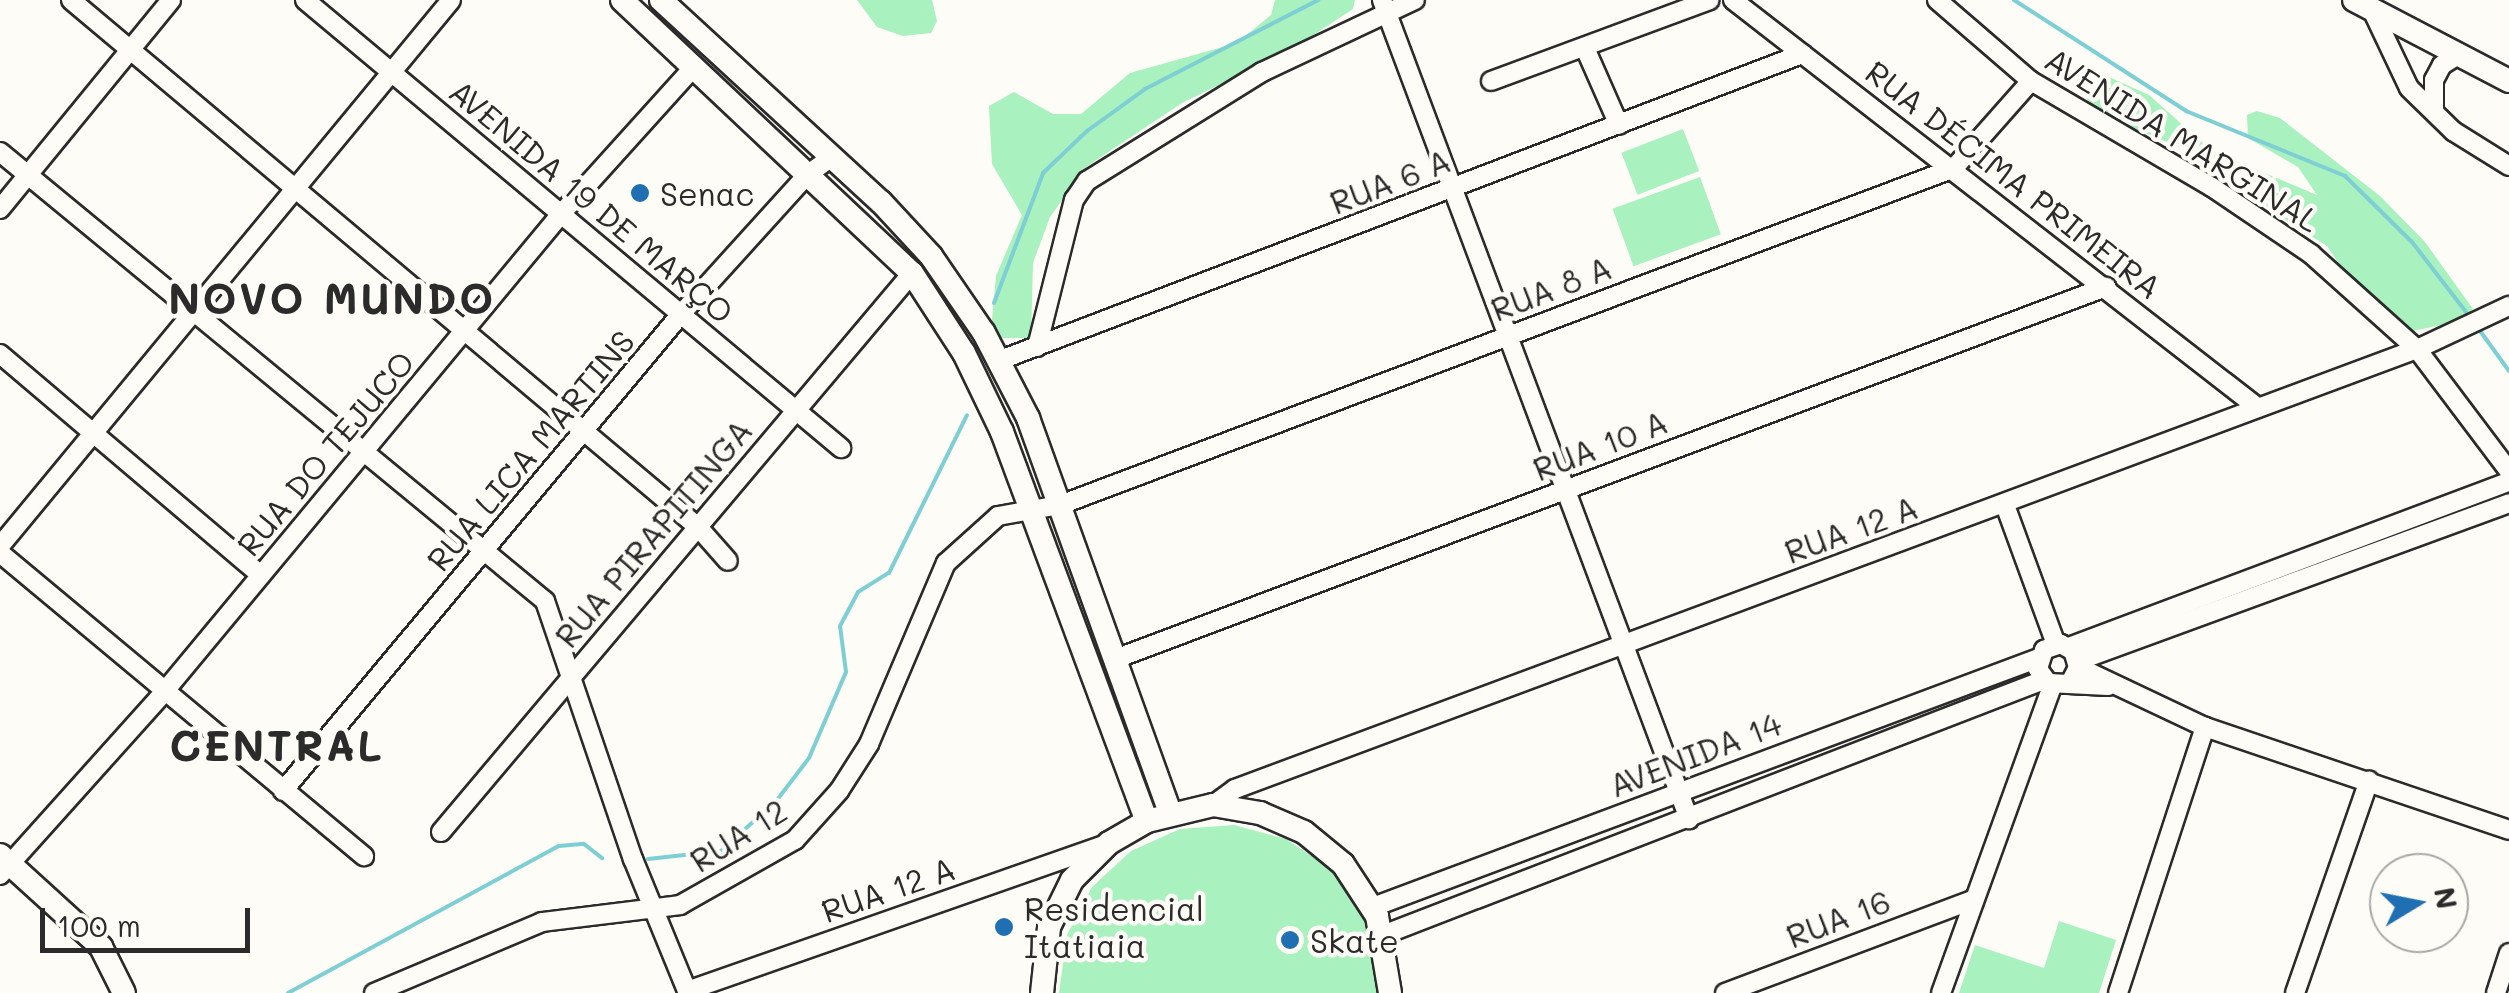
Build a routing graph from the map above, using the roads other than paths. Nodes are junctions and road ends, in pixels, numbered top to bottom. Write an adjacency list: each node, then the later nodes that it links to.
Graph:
1 (71, 0): 14 (street)
2 (170, 0): 14 (street)
3 (304, 0): 18 (street, AVENIDA 19 DE MARÇO)
4 (451, 0): 18 (street)
5 (622, 0): 17 (main road)
6 (661, 0): 25 (main road)
7 (1415, 0): 12 (street)
8 (1710, 0): 13 (street)
9 (1733, 0): 15 (street, RUA DÉCIMA PRIMEIRA)
10 (1936, 0): 20 (street, AVENIDA MARGINAL)
11 (2363, 5): 16 (main road); 22 (street)
12 (1386, 6): 30 (street); 41 (street)
13 (1585, 48): 19 (street); 23 (street)
14 (130, 49): 28 (street); 31 (street)
15 (1802, 54): 23 (street, RUA 6 A); 27 (street, RUA DÉCIMA PRIMEIRA)
16 (2458, 56): 21 (main road); 22 (street)
17 (694, 67): 29 (main road); 33 (street, RUA DO TEJUCO)
18 (389, 70): 31 (street); 33 (street, AVENIDA 19 DE MARÇO)
19 (1491, 81)
20 (2031, 81): 27 (street, RUA 8 A); 42 (street, AVENIDA MARGINAL)
21 (2509, 81)
22 (2434, 111): 26 (street)
23 (1619, 125): 30 (street, RUA 6 A)
24 (0, 152): 28 (street)
25 (832, 157): 29 (street, RUA LICA MARTINS); 44 (main road)
26 (2509, 166)
27 (1954, 168): 35 (street, RUA DÉCIMA PRIMEIRA); 40 (street, RUA 8 A)
28 (27, 175): 32 (street); 37 (street)
29 (808, 176): 34 (main road); 38 (street, RUA LICA MARTINS)
30 (1452, 190): 40 (street); 41 (street, RUA 6 A)
31 (295, 191): 37 (street); 39 (street)
32 (0, 209)
33 (561, 214): 38 (street, AVENIDA 19 DE MARÇO); 39 (street, RUA DO TEJUCO)
34 (912, 273): 46 (street, RUA PIRAPITINGA); 57 (main road)
35 (2106, 287): 45 (street, RUA DÉCIMA PRIMEIRA); 53 (street, RUA 10 A)
36 (2509, 306): 42 (street, RUA 12 A)
37 (195, 310): 48 (street); 50 (street)
38 (681, 314): 46 (street, AVENIDA 19 DE MARÇO); 47 (street, RUA LICA MARTINS)
39 (463, 333): 47 (street); 50 (street, RUA DO TEJUCO)
40 (1507, 336): 53 (street); 55 (street, RUA 8 A)
41 (1037, 346): 44 (street, RUA 6 A)
42 (2417, 349): 45 (street, RUA 12 A); 51 (street, AVENIDA MARGINAL)
43 (0, 354): 48 (street)
44 (998, 361): 55 (main road)
45 (2257, 408): 56 (street, RUA 12 A)
46 (796, 410): 49 (street, AVENIDA 19 DE MARÇO); 58 (street, RUA PIRAPITINGA)
47 (585, 433): 58 (street); 60 (street, RUA LICA MARTINS)
48 (93, 436): 59 (street); 62 (street)
49 (841, 448)
50 (364, 454): 60 (street); 62 (street, RUA DO TEJUCO)
51 (2509, 471)
52 (2509, 482): 65 (street, AVENIDA 14)
53 (1563, 491): 63 (street); 64 (street, RUA 10 A)
54 (2509, 503): 65 (street, AVENIDA 14)
55 (1060, 505): 57 (street, RUA 8 A); 64 (main road)
56 (2005, 505): 63 (street, RUA 12 A); 65 (street)
57 (1032, 510): 75 (main road); 83 (street, RUA 12)
58 (698, 528): 61 (street); 66 (street, RUA PIRAPITINGA)
59 (0, 550): 67 (street)
60 (484, 553): 66 (street); 70 (street, RUA LICA MARTINS)
61 (728, 561)
62 (261, 576): 67 (street, RUA DO TEJUCO)
63 (1622, 644): 71 (street); 72 (street, RUA 12 A)
64 (1114, 659): 73 (main road)
65 (2064, 666): 68 (street); 71 (street, AVENIDA 14); 74 (street, AVENIDA 14); 81 (street)
66 (573, 676): 77 (street, RUA PIRAPITINGA); 83 (street)
67 (164, 692): 70 (street); 80 (street, RUA DO TEJUCO)
68 (2205, 727): 69 (street); 93 (street)
69 (2369, 782): 76 (street); 94 (street)
70 (283, 790): 79 (street)
71 (1678, 793): 74 (street); 82 (street, AVENIDA 14)
72 (1213, 805): 73 (main road); 82 (main road)
73 (1170, 812): 75 (main road)
74 (1689, 819): 84 (street, AVENIDA 14)
75 (1147, 822): 78 (main road)
76 (2509, 830)
77 (442, 832)
78 (1108, 843): 86 (street, RUA 12 A); 89 (main road)
79 (364, 856)
80 (3, 865): 87 (main road)
81 (1972, 900): 91 (street, RUA 16); 92 (street)
82 (1372, 907): 84 (main road)
83 (660, 912): 86 (street); 88 (street, RUA 12)
84 (1384, 935): 90 (main road)
85 (2509, 954): 95 (street)
86 (688, 992)
87 (124, 993)
88 (374, 993)
89 (1042, 993)
90 (1390, 993)
91 (1725, 993)
92 (1941, 993)
93 (2118, 993)
94 (2295, 993)
95 (2496, 993)

